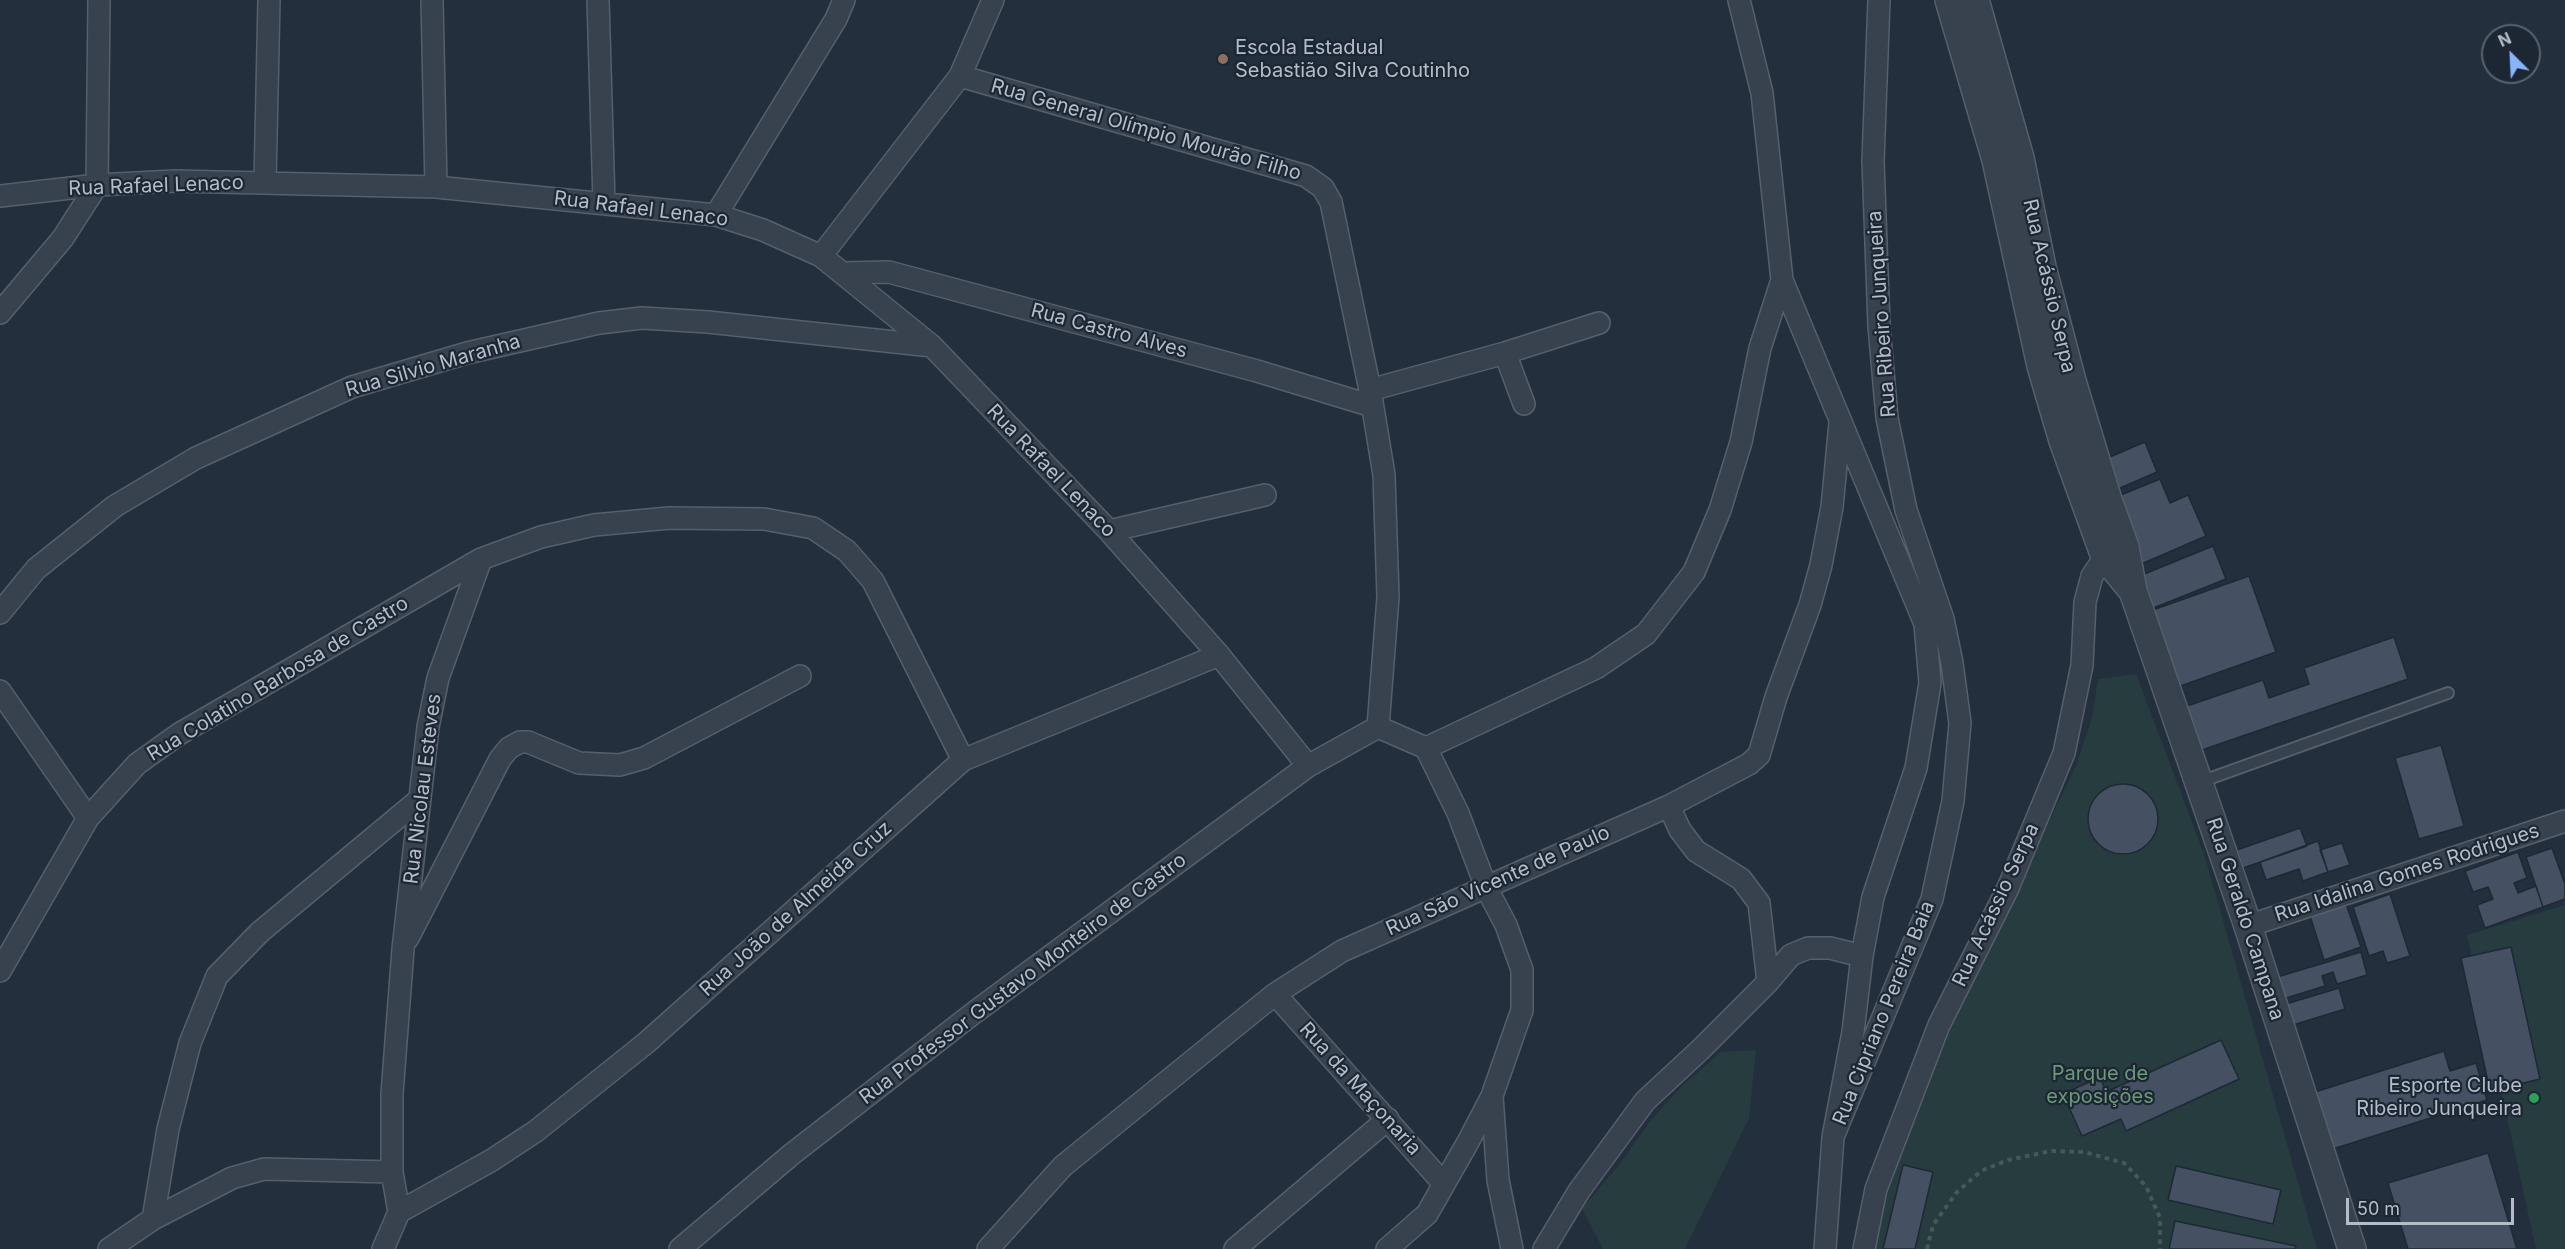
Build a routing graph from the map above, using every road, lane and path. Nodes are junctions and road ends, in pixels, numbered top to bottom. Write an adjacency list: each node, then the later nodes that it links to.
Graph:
1 (99, 0): 14 (street)
2 (269, 0): 13 (street)
3 (432, 0): 15 (street)
4 (598, 0): 17 (street)
5 (844, 0): 18 (street)
6 (993, 0): 11 (street)
7 (1739, 0): 21 (street)
8 (1879, 0): 34 (street, Rua Ribeiro Junqueira)
9 (1949, 0): 12 (street, Rua Acássio Serpa)
10 (1975, 0): 12 (street, Rua Acássio Serpa)
11 (960, 76): 19 (street); 26 (street, Rua General Olímpio Mourão Filho)
12 (2008, 159): 31 (street, Rua Acássio Serpa)
13 (265, 182): 14 (street, Rua Rafael Lenaco); 15 (street, Rua Rafael Lenaco)
14 (97, 185): 16 (street, Rua Rafael Lenaco); 22 (street)
15 (436, 188): 17 (street, Rua Rafael Lenaco)
16 (0, 195)
17 (604, 202): 18 (street, Rua Rafael Lenaco)
18 (716, 215): 19 (street, Rua Rafael Lenaco)
19 (821, 256): 20 (street, Rua Rafael Lenaco)
20 (844, 273): 24 (street, Rua Rafael Lenaco); 26 (street, Rua Castro Alves)
21 (1782, 280): 28 (street); 40 (street)
22 (0, 313)
23 (1599, 324): 25 (street)
24 (932, 346): 30 (street, Rua Rafael Lenaco); 33 (street, Rua Silvio Maranha)
25 (1505, 353): 26 (street); 27 (street)
26 (1371, 398): 39 (street, Rua General Olímpio Mourão Filho)
27 (1524, 404)
28 (1840, 423): 34 (street); 45 (street, Rua São Vicente de Paulo)
29 (1265, 495): 30 (street)
30 (1109, 531): 35 (street, Rua Rafael Lenaco)
31 (2115, 552): 43 (street, Rua Geraldo Campana); 71 (street, Rua Acássio Serpa)
32 (481, 560): 41 (street); 44 (street, Rua Nicolau Esteves); 46 (street, Rua Colatino Barbosa de Castro)
33 (0, 613)
34 (1934, 622): 51 (street, Rua Cipriano Pereira Baia); 57 (street, Rua Cipriano Pereira Baia)
35 (1219, 655): 41 (street, Rua João de Almeida Cruz); 42 (street, Rua Rafael Lenaco)
36 (800, 676): 50 (street)
37 (0, 691): 46 (street)
38 (2448, 693): 43 (lane)
39 (1378, 727): 40 (street); 42 (street, Rua Professor Gustavo Monteiro de Castro)
40 (1426, 748): 48 (street)
41 (963, 760): 60 (street, Rua João de Almeida Cruz)
42 (1308, 766): 64 (street, Rua Professor Gustavo Monteiro de Castro)
43 (2200, 782): 49 (street, Rua Geraldo Campana)
44 (420, 799): 50 (street, Rua Nicolau Esteves); 61 (street)
45 (1669, 806): 48 (street, Rua São Vicente de Paulo); 53 (street)
46 (88, 818): 52 (street, Rua Colatino Barbosa de Castro)
47 (2565, 821): 49 (street, Rua Idalina Gomes Rodrigues)
48 (1486, 887): 54 (street, Rua São Vicente de Paulo); 55 (street)
49 (2248, 926): 74 (street, Rua Geraldo Campana)
50 (403, 950): 58 (street, Rua Nicolau Esteves)
51 (1862, 956): 53 (street); 57 (street, Rua Cipriano Pereira Baia)
52 (0, 971)
53 (1768, 982): 69 (street)
54 (1275, 994): 56 (street, Rua da Maçonaria); 65 (street, Rua São Vicente de Paulo)
55 (1492, 1096): 59 (street); 68 (street)
56 (1388, 1119): 59 (street, Rua da Maçonaria); 66 (street)
57 (1833, 1137): 70 (street)
58 (392, 1172): 60 (street, Rua Nicolau Esteves); 61 (street)
59 (1444, 1184): 67 (street)
60 (399, 1212): 63 (street)
61 (153, 1219): 62 (street)
62 (109, 1249)
63 (383, 1249)
64 (680, 1249)
65 (988, 1249)
66 (1235, 1249)
67 (1387, 1249)
68 (1512, 1249)
69 (1544, 1249)
70 (1825, 1249)
71 (1864, 1249)
72 (1927, 1249): 73 (path)
73 (2160, 1249)
74 (2352, 1249)

